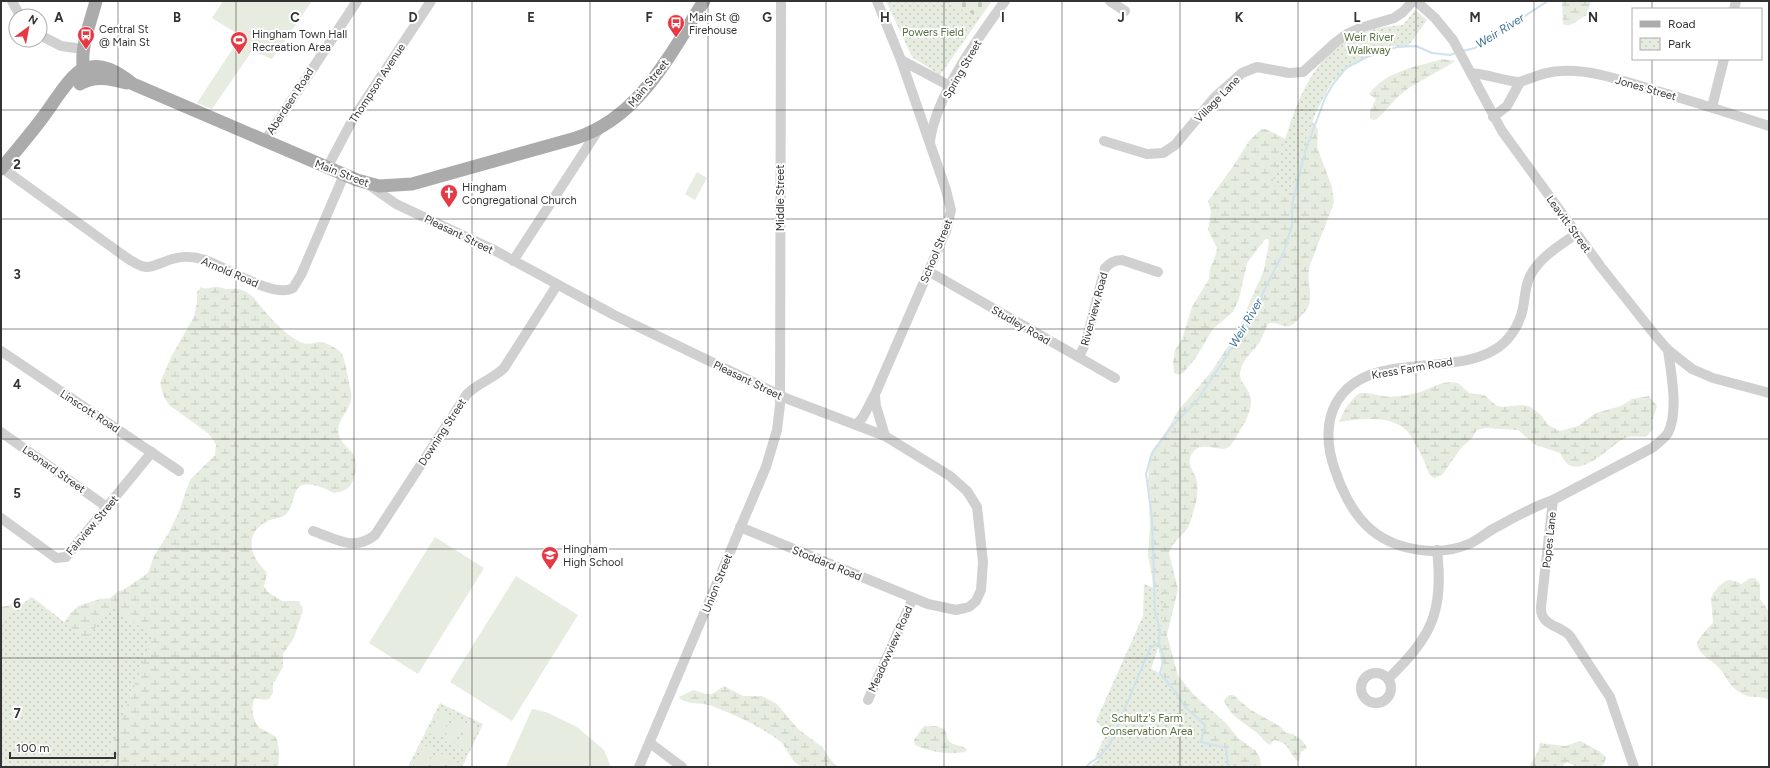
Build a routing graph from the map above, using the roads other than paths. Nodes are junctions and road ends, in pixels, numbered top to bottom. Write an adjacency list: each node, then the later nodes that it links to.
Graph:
1 (96, 1): 12 (main road)
2 (356, 1): 23 (street, Aberdeen Road)
3 (431, 1): 27 (street, Thompson Avenue)
4 (704, 1): 22 (main road, Main Street)
5 (781, 1): 41 (street, Middle Street)
6 (877, 1): 13 (street, School Street)
7 (1005, 1): 18 (street, Spring Street)
8 (1110, 1): 10 (street)
9 (1414, 1): 15 (street, Leavitt Street); 24 (street, Village Lane)
10 (1125, 11)
11 (48, 39): 12 (street)
12 (83, 49): 16 (main road)
13 (901, 60): 18 (street); 25 (street, School Street)
14 (1724, 60): 19 (street)
15 (1469, 69): 17 (street, Jones Street); 20 (street, Leavitt Street)
16 (84, 75): 23 (main road, Main Street); 26 (main road)
17 (1520, 82): 19 (street, Jones Street); 20 (street)
18 (950, 86): 25 (street, Spring Street)
19 (1712, 107): 21 (street, Jones Street)
20 (1494, 117): 30 (street, Leavitt Street)
21 (1769, 126)
22 (599, 129): 29 (main road, Main Street); 31 (street)
23 (265, 141): 27 (main road, Main Street)
24 (1104, 141)
25 (930, 143): 32 (street, School Street)
26 (1, 168): 28 (street, Arnold Road)
27 (327, 168): 28 (main road, Main Street)
28 (344, 175): 29 (main road, Main Street)
29 (367, 184): 31 (street, Pleasant Street)
30 (1576, 234): 35 (street, Leavitt Street); 52 (street, Kress Farm Road)
31 (514, 261): 34 (street, Pleasant Street)
32 (928, 271): 37 (street, Studley Road); 39 (street, School Street)
33 (1158, 272): 37 (street, Riverview Road)
34 (557, 285): 41 (street, Pleasant Street); 51 (street, Downing Street)
35 (1668, 350): 40 (street, Leavitt Street); 47 (street, Popes Lane)
36 (3, 357): 45 (street, Linscott Road)
37 (1079, 357): 38 (street, Studley Road)
38 (1114, 378)
39 (876, 392): 42 (street, School Street); 44 (street, School Street)
40 (1769, 393)
41 (780, 395): 42 (street, Pleasant Street); 50 (street, Union Street)
42 (857, 424): 44 (street, Pleasant Street)
43 (1, 432): 48 (street, Leonard Street)
44 (885, 436): 53 (street, Pleasant Street)
45 (152, 452): 46 (street, Linscott Road); 48 (street, Fairview Street)
46 (179, 471)
47 (1553, 500): 52 (street, Kress Farm Road); 59 (street, Popes Lane)
48 (107, 507): 49 (street, Fairview Street)
49 (1, 518)
50 (740, 527): 53 (street, Stoddard Road); 56 (street, Union Street)
51 (313, 531)
52 (1437, 550): 54 (street)
53 (913, 598): 55 (street, Meadowview Road)
54 (1388, 679)
55 (868, 700)
56 (650, 743): 57 (street, Union Street); 58 (street)
57 (640, 767)
58 (682, 767)
59 (1634, 767)

